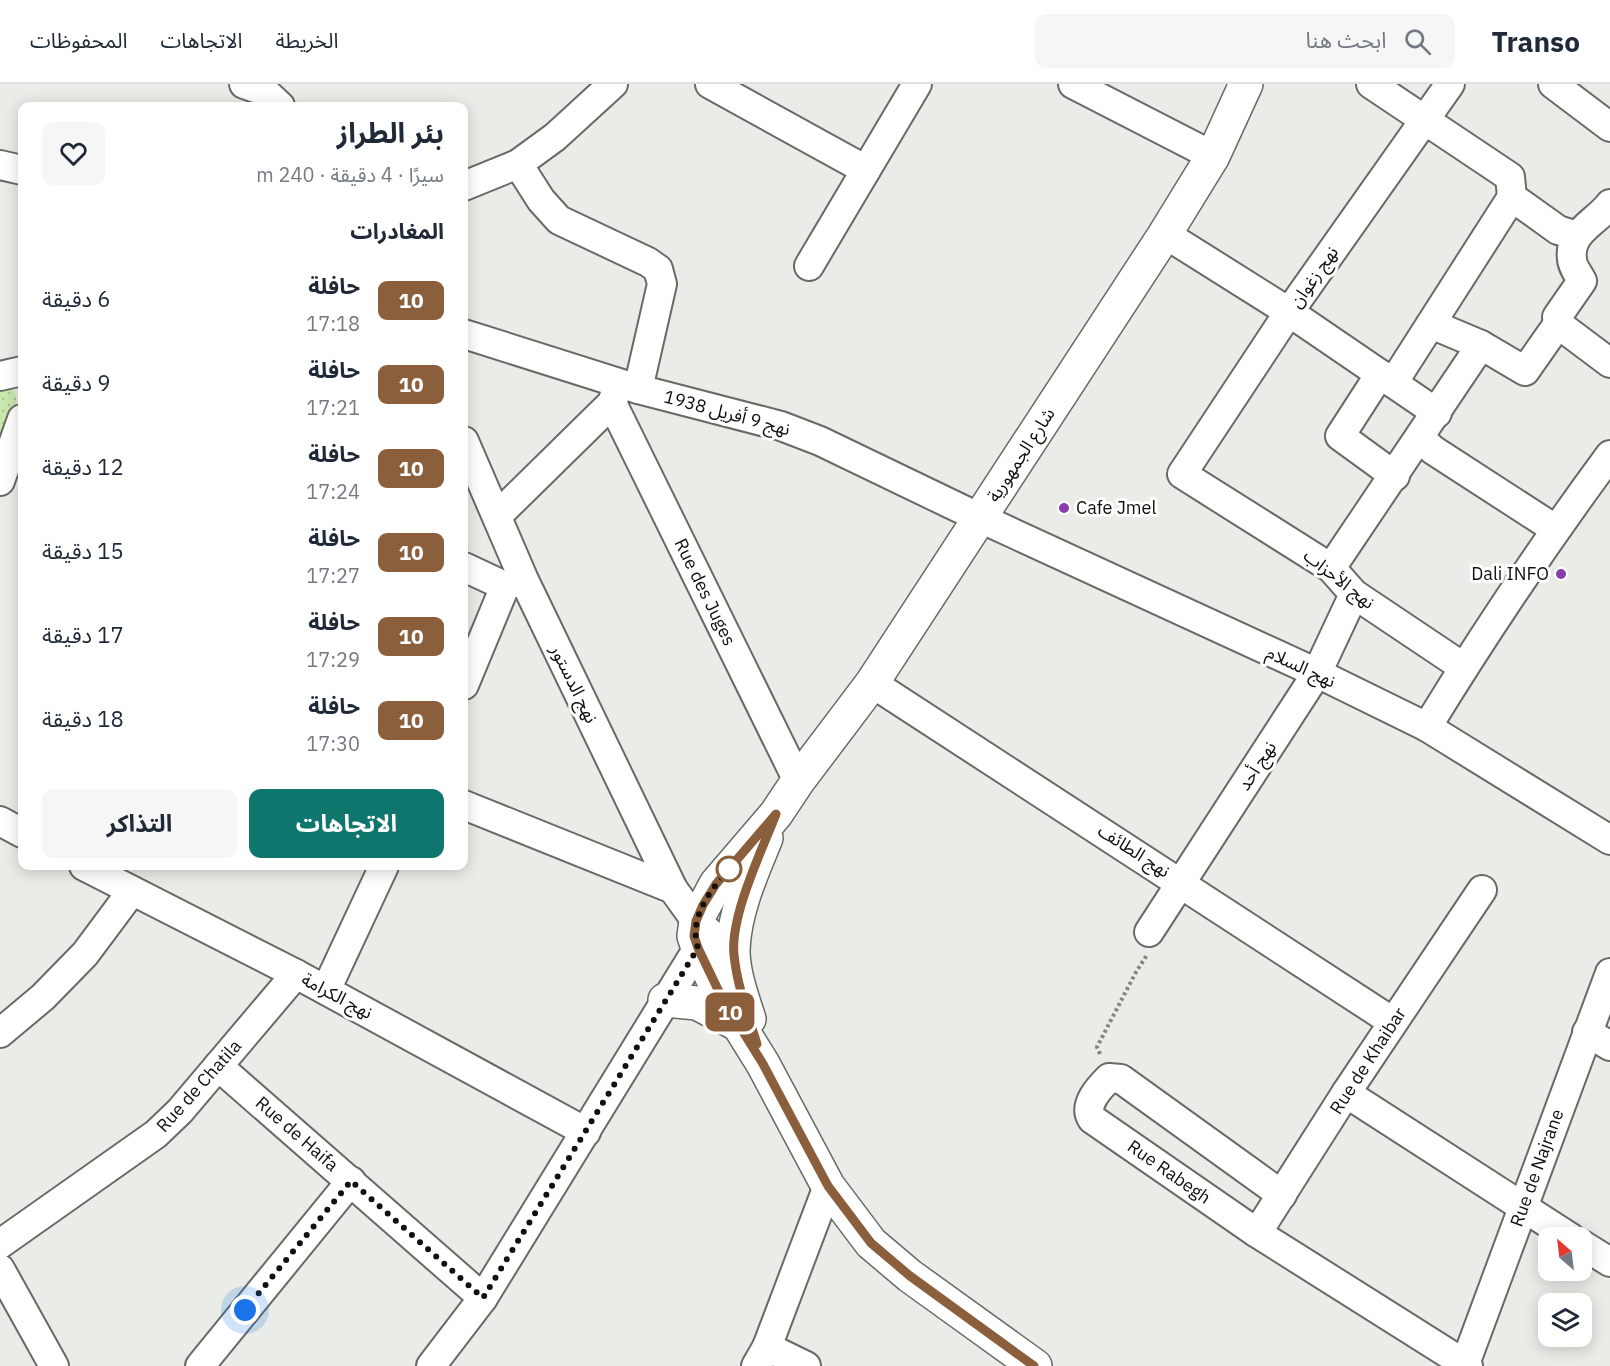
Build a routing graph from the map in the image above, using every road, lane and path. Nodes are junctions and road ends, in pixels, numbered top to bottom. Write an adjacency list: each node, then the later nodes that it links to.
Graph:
1 (613, 84): 12 (street)
2 (710, 84): 15 (street)
3 (916, 84): 15 (street)
4 (1073, 84): 11 (street)
5 (1246, 84): 11 (main road, شارع الجمهورية)
6 (1371, 84): 9 (street)
7 (1450, 84): 9 (street, نهج زغوان)
8 (1553, 84): 10 (street)
9 (1425, 120): 17 (street); 22 (street, نهج زغوان)
10 (1610, 127)
11 (1213, 156): 19 (main road, شارع الجمهورية)
12 (518, 164): 16 (street); 31 (street)
13 (0, 165): 14 (street)
14 (18, 169)
15 (866, 170): 21 (street)
16 (468, 184)
17 (1512, 197): 20 (street); 23 (street)
18 (1610, 204): 20 (street)
19 (1166, 234): 22 (street); 41 (main road, شارع الجمهورية)
20 (1577, 236): 24 (street)
21 (809, 266)
22 (1289, 312): 30 (street); 37 (street, نهج زغوان)
23 (1431, 324): 26 (street); 30 (street)
24 (1558, 324): 26 (street); 27 (street)
25 (468, 335): 31 (street, نهج 9 أفريل 1938)
26 (1481, 345): 32 (street)
27 (1610, 363)
28 (18, 372): 29 (street)
29 (0, 376)
30 (1386, 378): 32 (street); 38 (street)
31 (623, 392): 40 (street); 41 (street, نهج 9 أفريل 1938); 52 (street, Rue des Juges)
32 (1437, 413): 34 (street)
33 (18, 430): 39 (street)
34 (1420, 438): 38 (street); 42 (street)
35 (468, 450): 40 (street, نهج الدستور)
36 (1610, 455): 42 (street)
37 (1182, 474): 44 (street, نهج الأحزاب)
38 (1395, 476): 44 (street)
39 (0, 481)
40 (498, 515): 45 (street, نهج الدستور)
41 (980, 518): 48 (street, نهج السلام); 50 (main road, شارع الجمهورية)
42 (1555, 530): 47 (street)
43 (468, 568): 45 (street)
44 (1331, 568): 46 (street, نهج الأحزاب)
45 (515, 583): 49 (street); 61 (street, نهج الدستور)
46 (1354, 594): 47 (street, نهج الأحزاب); 48 (street, نهج أحد)
47 (1463, 667): 51 (street)
48 (1317, 674): 51 (street, نهج السلام); 60 (street, نهج أحد)
49 (468, 677)
50 (872, 683): 52 (main road, شارع الجمهورية); 60 (street, نهج الطائف)
51 (1427, 728): 57 (street, نهج السلام)
52 (798, 781): 54 (main road, شارع الجمهورية)
53 (468, 807): 61 (street)
54 (776, 814): 65 (main road); 66 (main road)
55 (0, 821): 56 (street)
56 (18, 831)
57 (1610, 840)
58 (92, 870): 63 (street, نهج الكرامة)
59 (382, 870): 69 (street)
60 (1182, 882): 64 (street, نهج أحد); 71 (street, نهج الطائف)
61 (673, 889): 65 (street, نهج الدستور)
62 (1482, 890): 71 (street, Rue de Khaibar)
63 (132, 891): 68 (street, نهج الكرامة); 73 (street)
64 (1149, 932): 77 (path)
65 (697, 934): 66 (street, نهج الدستور); 70 (street); 72 (main road)
66 (733, 952): 75 (main road)
67 (1610, 973): 74 (street, Rue de Najrane)
68 (296, 974): 69 (street, نهج الكرامة); 76 (street, Rue de Chatila)
69 (326, 990): 79 (street, نهج الكرامة)
70 (665, 1000): 72 (main road); 79 (street)
71 (1394, 1022): 78 (street, Rue de Khaibar)
72 (737, 1023): 75 (main road)
73 (0, 1033)
74 (1598, 1039): 83 (street, Rue de Najrane)
75 (763, 1064): 81 (main road)
76 (218, 1066): 80 (street, Rue de Haifa); 86 (street, Rue de Chatila)
77 (1108, 1078): 82 (street); 85 (street, Rue Rabegh)
78 (1346, 1093): 82 (street, Rue de Khaibar); 83 (street)
79 (586, 1132): 90 (street)
80 (351, 1181): 90 (street, Rue de Haifa); 96 (street)
81 (828, 1186): 91 (street); 92 (main road)
82 (1282, 1195): 85 (street, Rue de Khaibar)
83 (1522, 1208): 84 (street); 94 (street, Rue de Najrane)
84 (1553, 1227)
85 (1257, 1233): 94 (street, Rue Rabegh)
86 (0, 1244)
87 (1592, 1251): 88 (street)
88 (1610, 1262)
89 (0, 1269): 95 (street)
90 (483, 1298): 97 (street)
91 (762, 1357): 93 (street)
92 (1017, 1362)
93 (800, 1365)
94 (1466, 1365)
95 (54, 1366)
96 (200, 1366)
97 (431, 1366)

